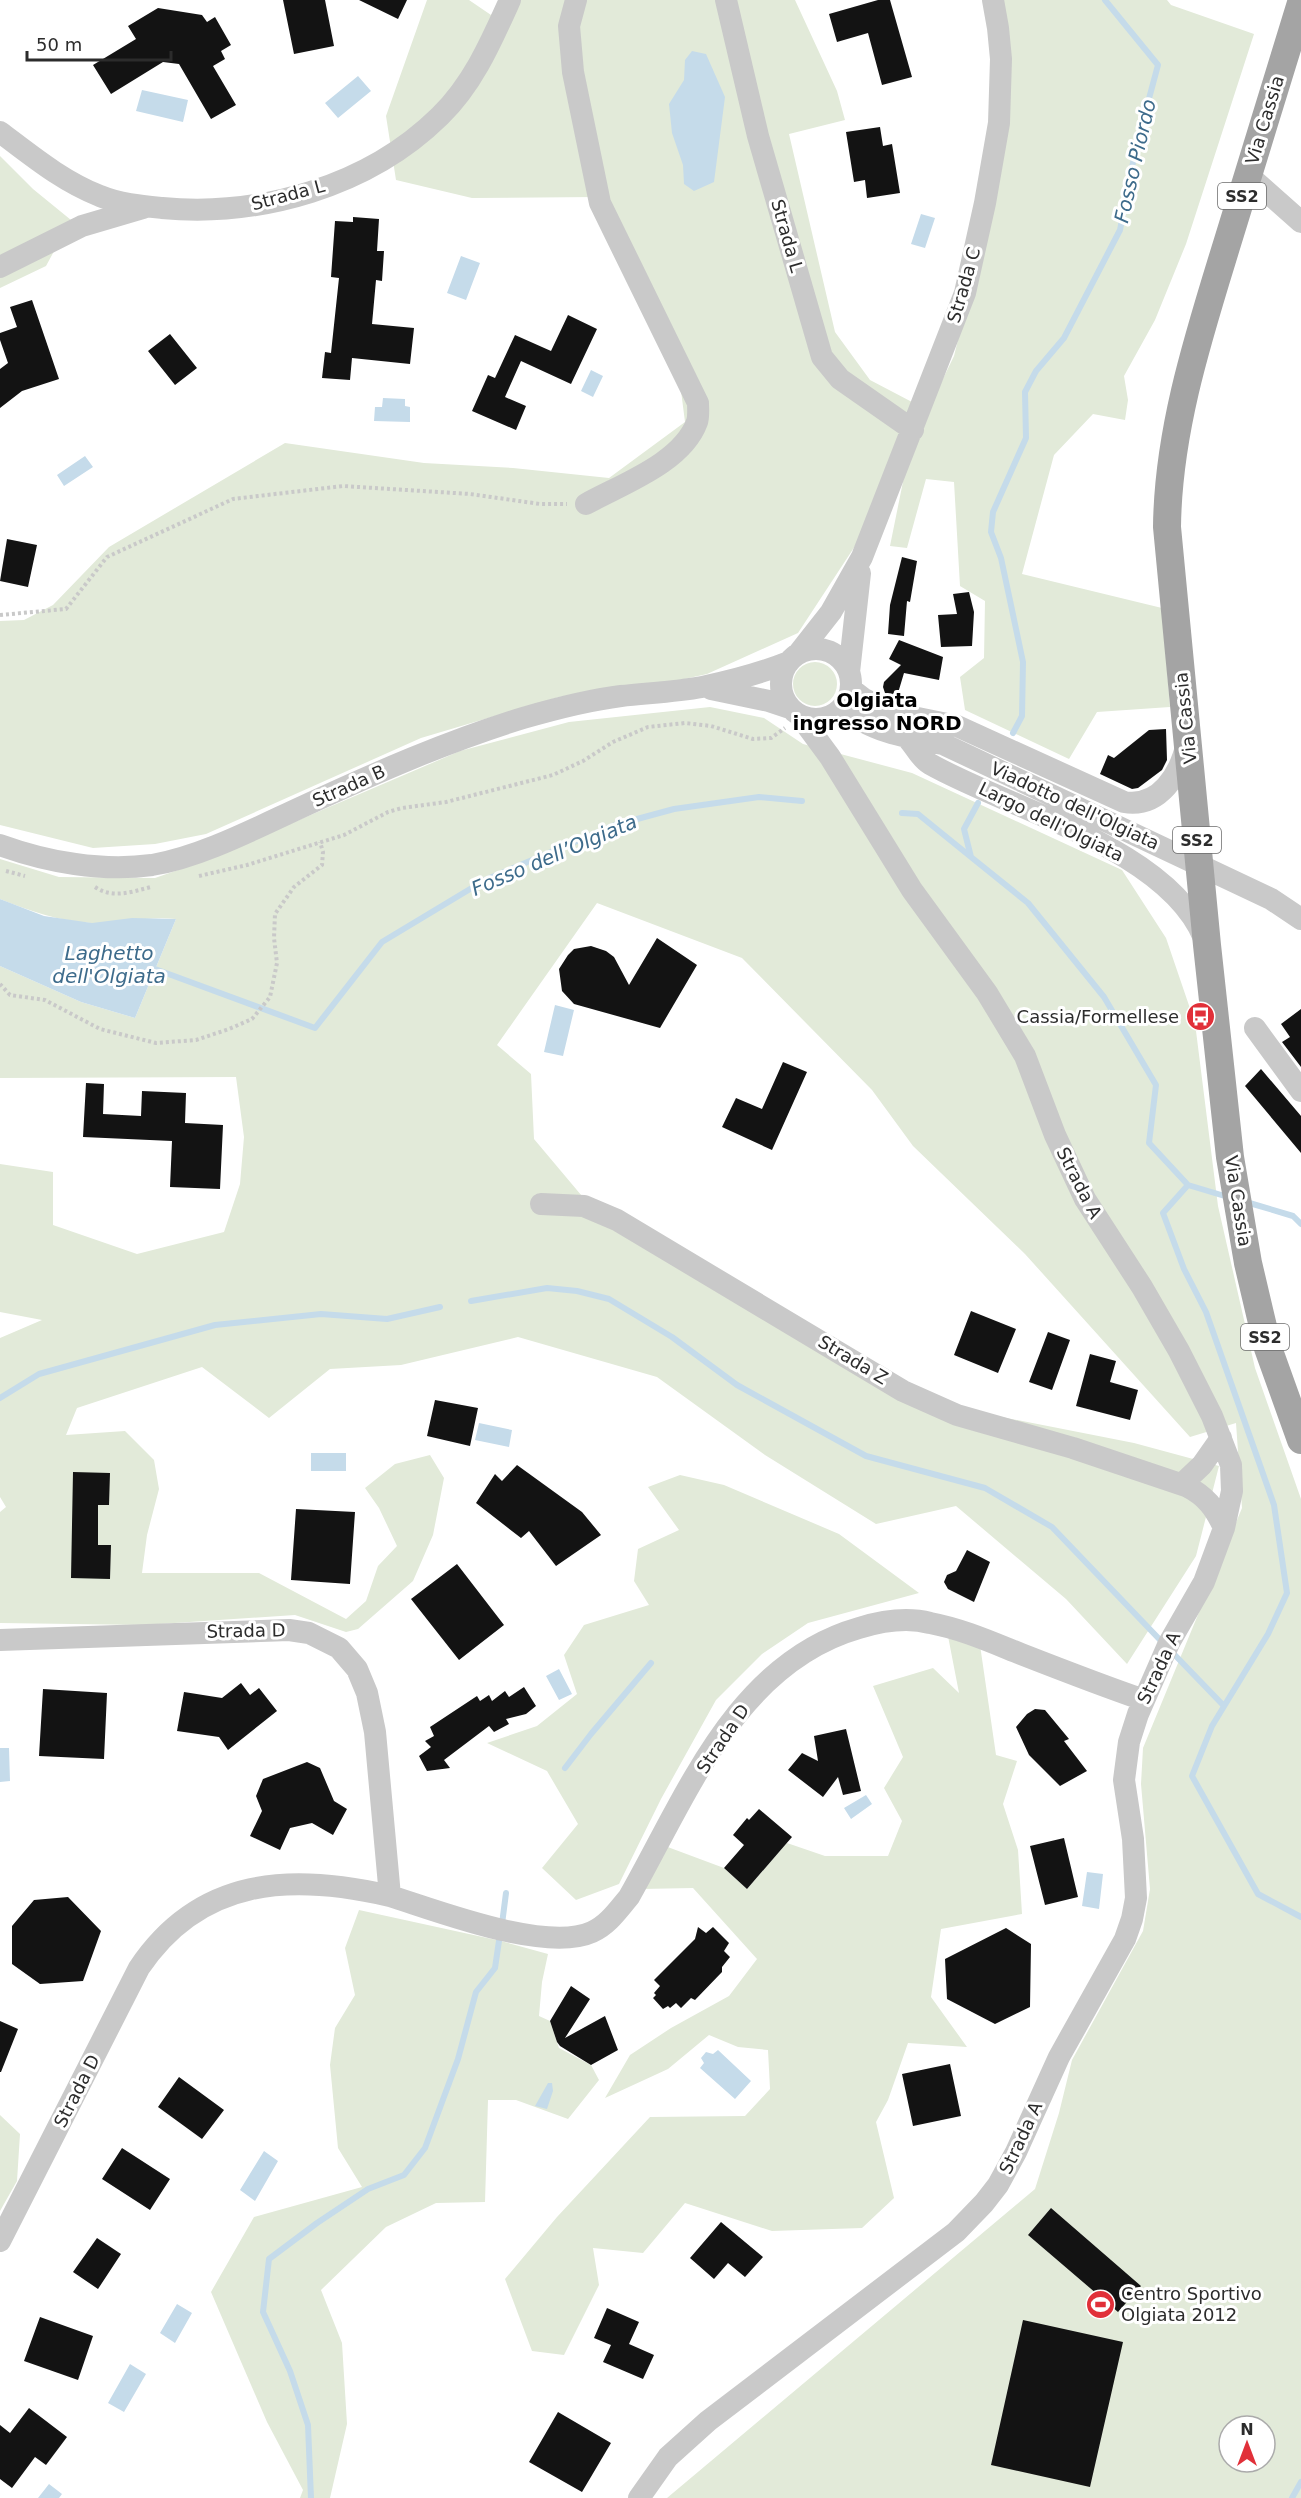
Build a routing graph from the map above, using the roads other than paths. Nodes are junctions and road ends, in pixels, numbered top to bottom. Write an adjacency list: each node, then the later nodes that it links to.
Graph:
1 (510, 0): 8 (street, Strada L)
2 (576, 0): 12 (street)
3 (726, 0): 11 (street, Strada L)
4 (993, 0): 11 (street, Strada C)
5 (1301, 3): 7 (main road, Via Cassia / SS2)
6 (0, 132): 8 (street, Strada L)
7 (1248, 175): 9 (street); 19 (main road, Via Cassia / SS2)
8 (147, 206): 10 (street)
9 (1301, 222)
10 (0, 267)
11 (913, 429): 13 (street, Strada C)
12 (586, 504)
13 (862, 557): 14 (street, Strada C); 16 (street, Strada C)
14 (794, 658): 15 (street, Strada B); 16 (street); 17 (street)
15 (701, 687): 17 (street, Strada B); 22 (street, Strada B)
16 (844, 696): 17 (street); 18 (street, Largo dell'Olgiata); 21 (street)
17 (796, 712): 21 (street, Strada A)
18 (914, 728): 19 (street, Largo dell'Olgiata); 20 (street, Largo dell'Olgiata); 24 (street, Largo dell'Olgiata)
19 (1188, 735): 24 (main road, Via Cassia / SS2)
20 (943, 744): 23 (street, Viadotto dell'Olgiata)
21 (830, 757): 28 (street, Strada A)
22 (0, 845)
23 (1300, 918)
24 (1207, 945): 29 (main road, Via Cassia / SS2)
25 (1255, 1028): 26 (street)
26 (1301, 1091)
27 (541, 1204): 30 (street, Strada Z)
28 (1221, 1438): 30 (street); 31 (street, Strada A)
29 (1301, 1440)
30 (1182, 1485): 31 (street, Strada Z)
31 (1224, 1528): 33 (street, Strada A)
32 (0, 1640): 34 (street, Strada D)
33 (1144, 1700): 34 (street, Strada D); 36 (street, Strada A)
34 (390, 1896): 35 (street, Strada D)
35 (0, 2241)
36 (639, 2498)

